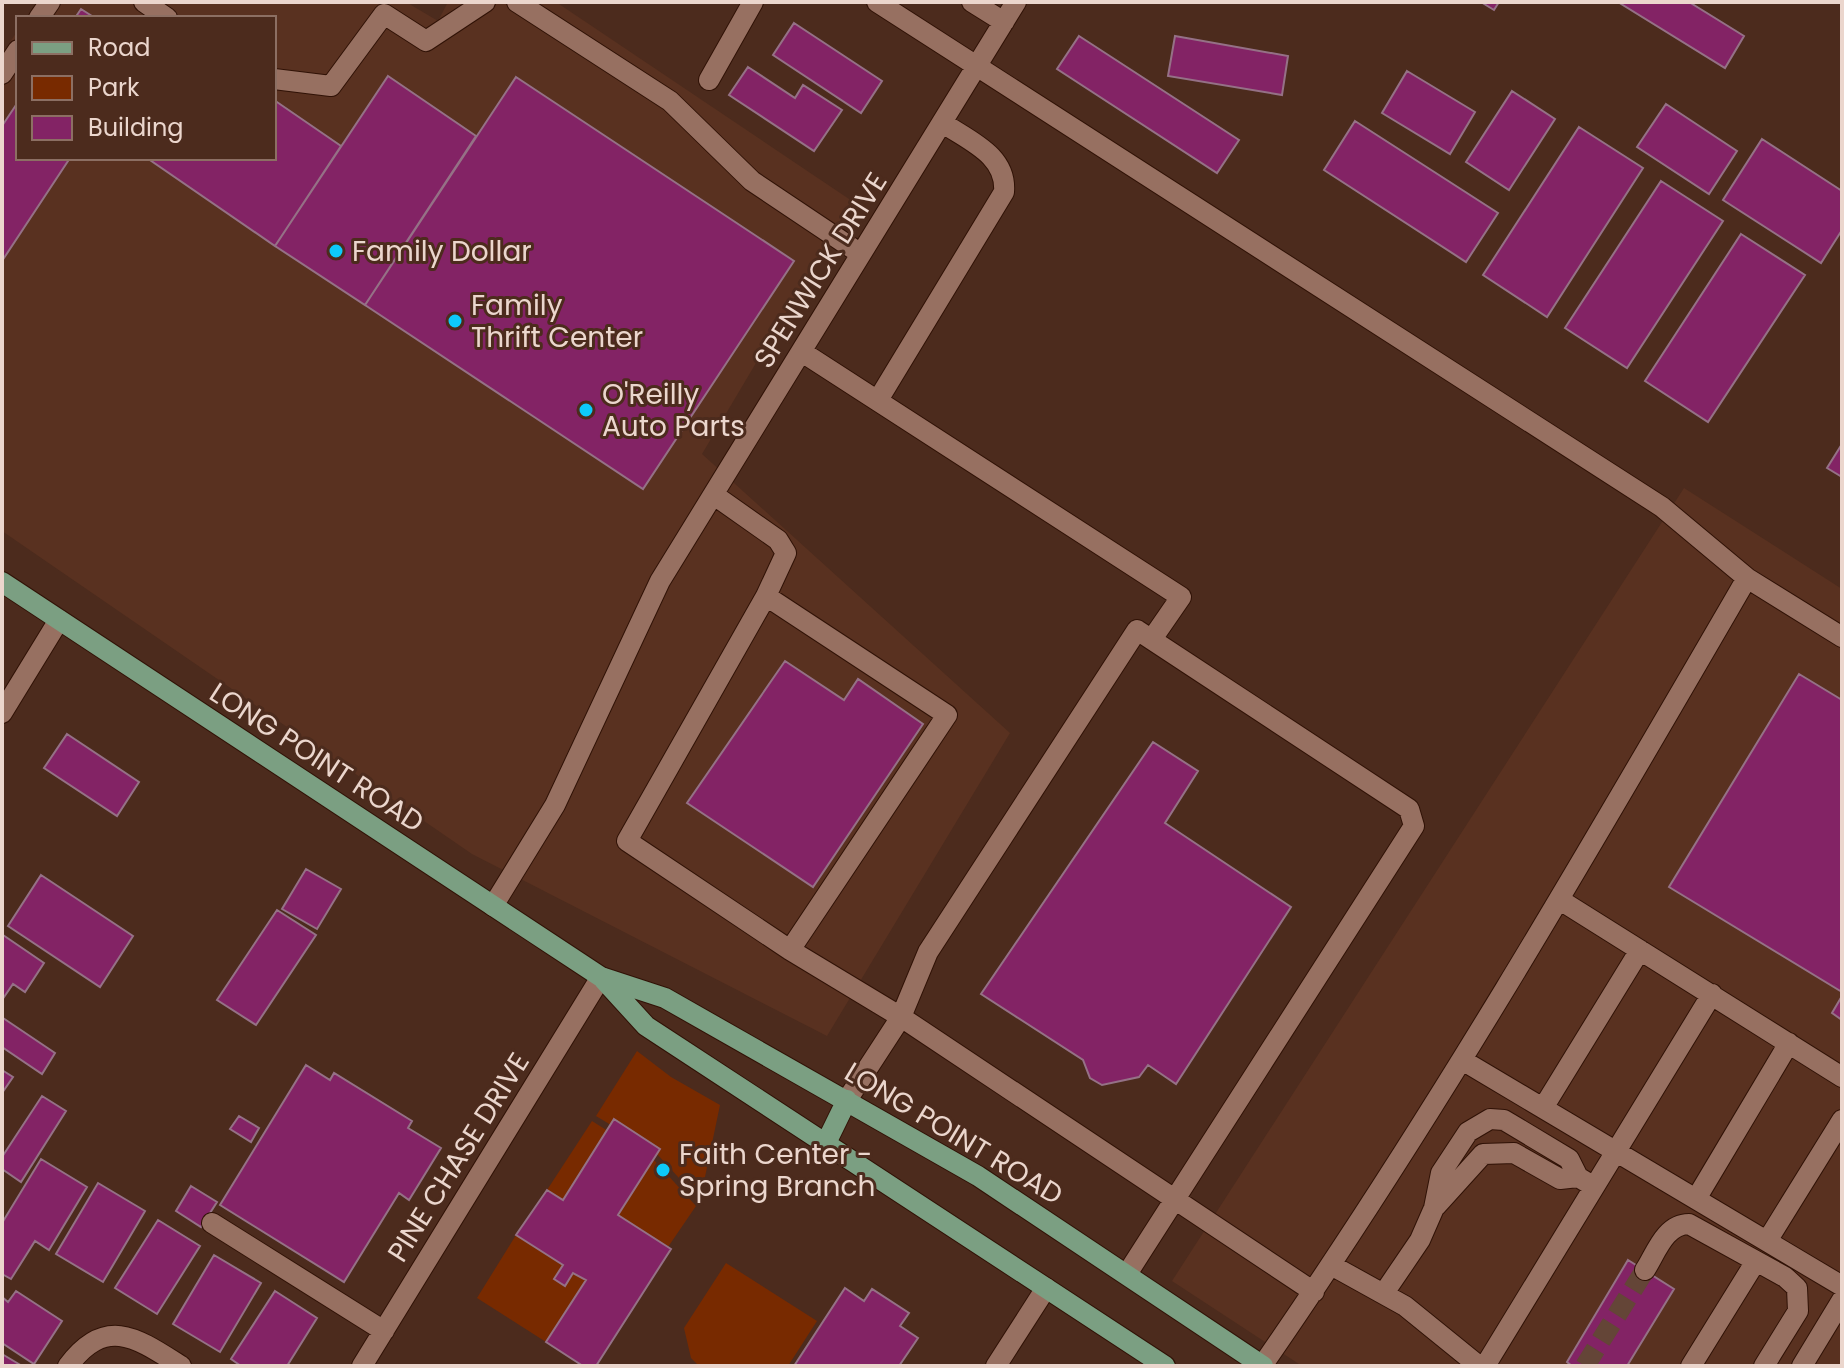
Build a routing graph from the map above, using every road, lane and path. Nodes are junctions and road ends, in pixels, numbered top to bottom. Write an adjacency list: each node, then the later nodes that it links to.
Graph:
1 (144, 2): 8 (street)
2 (485, 2): 13 (street)
3 (517, 2): 16 (street)
4 (753, 2): 14 (street)
5 (972, 2): 9 (street)
6 (1016, 2): 9 (street, SPENWICK DRIVE)
7 (883, 4): 11 (street)
8 (164, 16)
9 (1004, 22): 11 (street, SPENWICK DRIVE)
10 (16, 53): 12 (street)
11 (978, 66): 15 (street, SPENWICK DRIVE); 20 (street)
12 (2, 74)
13 (276, 79)
14 (709, 80)
15 (943, 123): 16 (street, SPENWICK DRIVE); 18 (street)
16 (861, 254): 17 (street, SPENWICK DRIVE)
17 (802, 352): 18 (street); 19 (street, SPENWICK DRIVE)
18 (878, 400): 25 (street)
19 (714, 495): 22 (street); 28 (street, SPENWICK DRIVE)
20 (1747, 578): 24 (street); 27 (street)
21 (2, 582): 23 (main road, LONG POINT ROAD)
22 (766, 596): 29 (street); 29 (street)
23 (59, 620): 26 (street); 28 (main road, LONG POINT ROAD)
24 (1842, 637)
25 (1152, 639): 33 (street); 43 (street)
26 (5, 701)
27 (1560, 900): 30 (street); 35 (street)
28 (493, 906): 31 (main road, LONG POINT ROAD)
29 (790, 950): 33 (street)
30 (1640, 950): 32 (street); 38 (street)
31 (601, 977): 37 (main road, LONG POINT ROAD); 40 (main road, LONG POINT ROAD); 57 (street, PINE CHASE DRIVE)
32 (1712, 994): 34 (street); 41 (street)
33 (901, 1017): 37 (street); 43 (street)
34 (1789, 1043): 36 (street); 44 (street)
35 (1462, 1060): 38 (street); 49 (street)
36 (1842, 1077)
37 (847, 1100): 40 (main road); 51 (main road, LONG POINT ROAD)
38 (1543, 1108): 41 (street)
39 (1842, 1120): 47 (street)
40 (825, 1145): 53 (main road, LONG POINT ROAD)
41 (1616, 1151): 42 (street); 44 (street)
42 (1586, 1182): 45 (street); 45 (street); 67 (street)
43 (1176, 1199): 51 (street); 54 (street)
44 (1696, 1199): 47 (street)
45 (1434, 1208): 55 (street)
46 (212, 1223): 57 (street)
47 (1767, 1241): 52 (street)
48 (1756, 1261): 50 (street); 68 (street); 69 (street)
49 (1331, 1265): 54 (street); 55 (street)
50 (1645, 1270)
51 (1127, 1274): 65 (main road, LONG POINT ROAD)
52 (1842, 1286)
53 (1046, 1288): 59 (main road, LONG POINT ROAD); 63 (street)
54 (1314, 1292): 65 (street)
55 (1384, 1293): 66 (street)
56 (1842, 1300): 58 (street)
57 (384, 1331): 62 (street, PINE CHASE DRIVE)
58 (1834, 1332): 70 (street)
59 (1138, 1359): 64 (main road, LONG POINT ROAD)
60 (68, 1366): 61 (street)
61 (181, 1366)
62 (362, 1366)
63 (996, 1366)
64 (1165, 1366)
65 (1262, 1366)
66 (1479, 1366)
67 (1485, 1366)
68 (1691, 1366)
69 (1764, 1366)
70 (1802, 1366)

